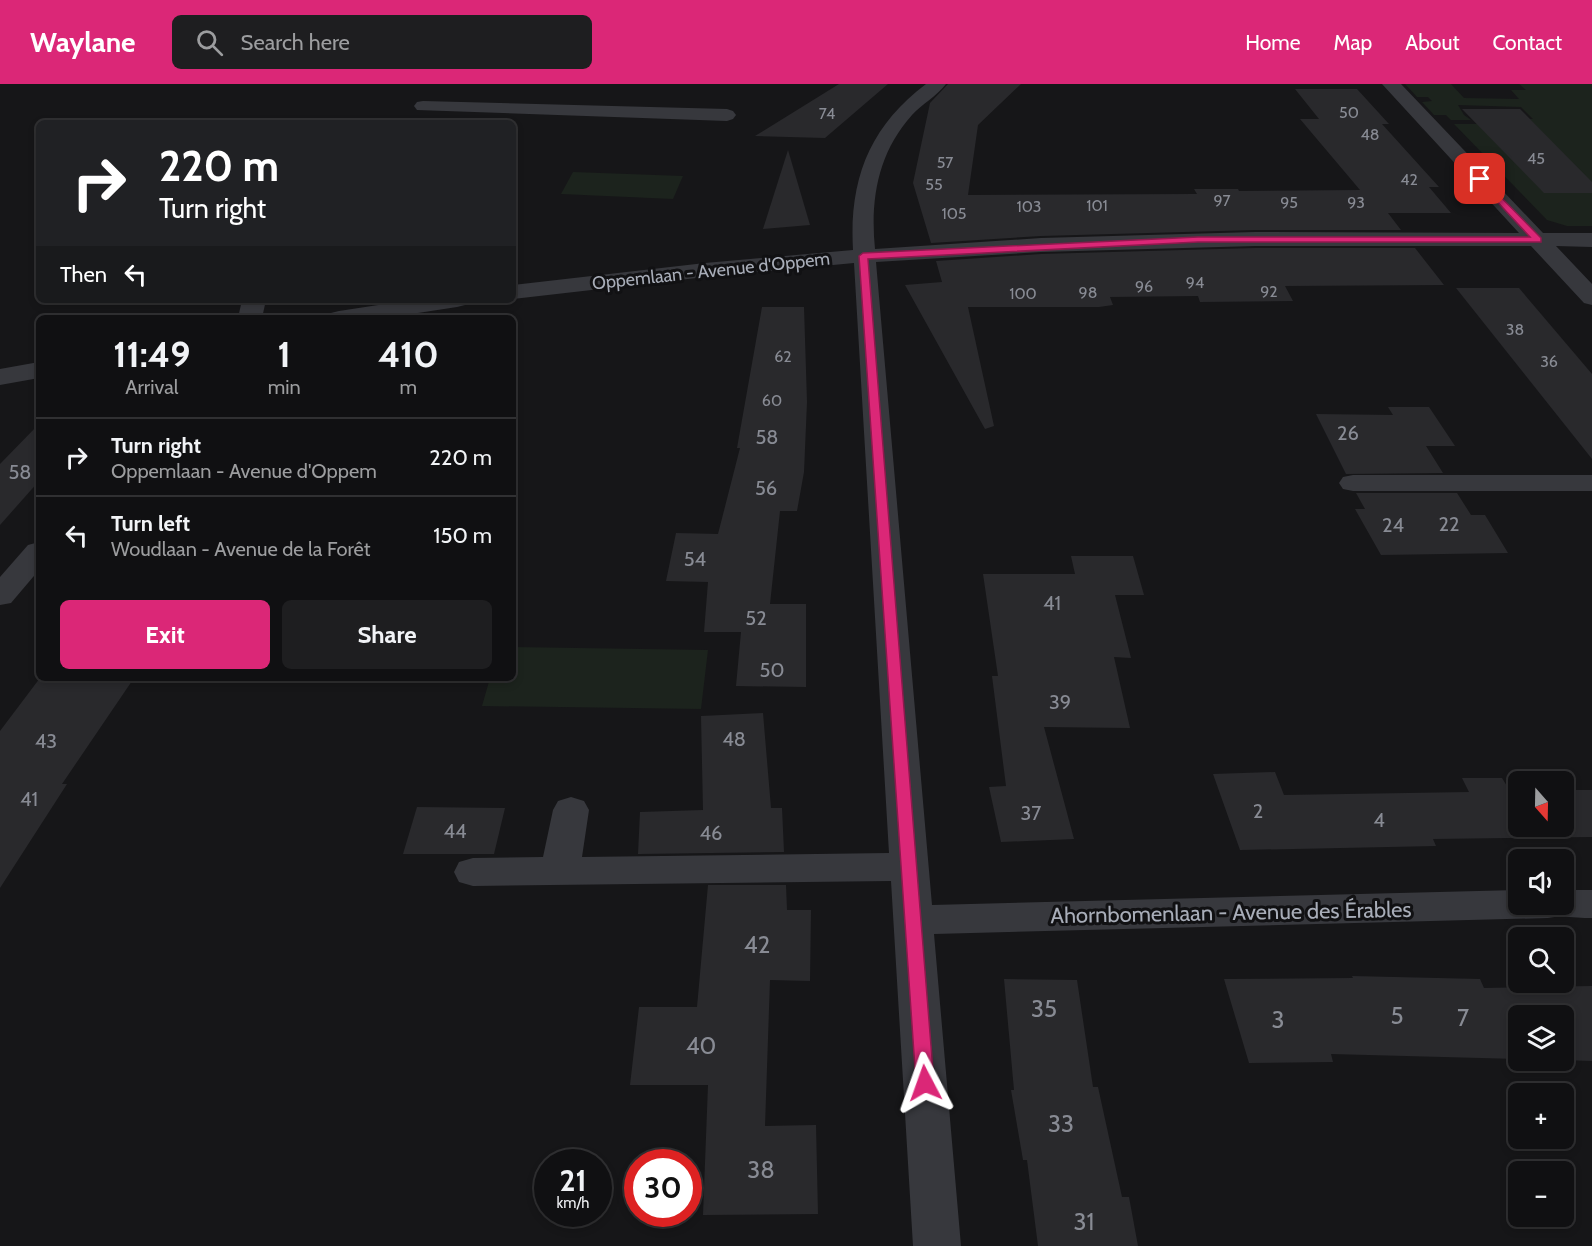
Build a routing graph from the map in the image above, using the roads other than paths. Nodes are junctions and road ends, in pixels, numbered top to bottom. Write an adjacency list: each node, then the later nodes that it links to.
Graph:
1 (937, 84): 9 (street)
2 (1392, 84): 7 (street)
3 (435, 91): 4 (street)
4 (423, 106): 5 (street); 6 (street)
5 (727, 115)
6 (411, 120)
7 (1538, 240): 8 (street, Oppemlaan - Avenue d'Oppem); 9 (street, Oppemlaan - Avenue d'Oppem); 11 (street)
8 (1592, 240)
9 (863, 256): 10 (street, Oppemlaan - Avenue d'Oppem); 21 (street)
10 (516, 292)
11 (1592, 298)
12 (437, 303): 13 (street)
13 (359, 315)
14 (36, 371): 15 (street)
15 (0, 377)
16 (1353, 483): 17 (street)
17 (1592, 483)
18 (36, 554): 19 (street)
19 (0, 596)
20 (571, 810): 22 (street)
21 (908, 867): 22 (street); 27 (street)
22 (560, 871): 23 (street)
23 (473, 872)
24 (1574, 904): 25 (street)
25 (1592, 904)
26 (1508, 905): 27 (street, Ahornbomenlaan - Avenue des Érables)
27 (913, 920): 28 (street)
28 (937, 1246)

